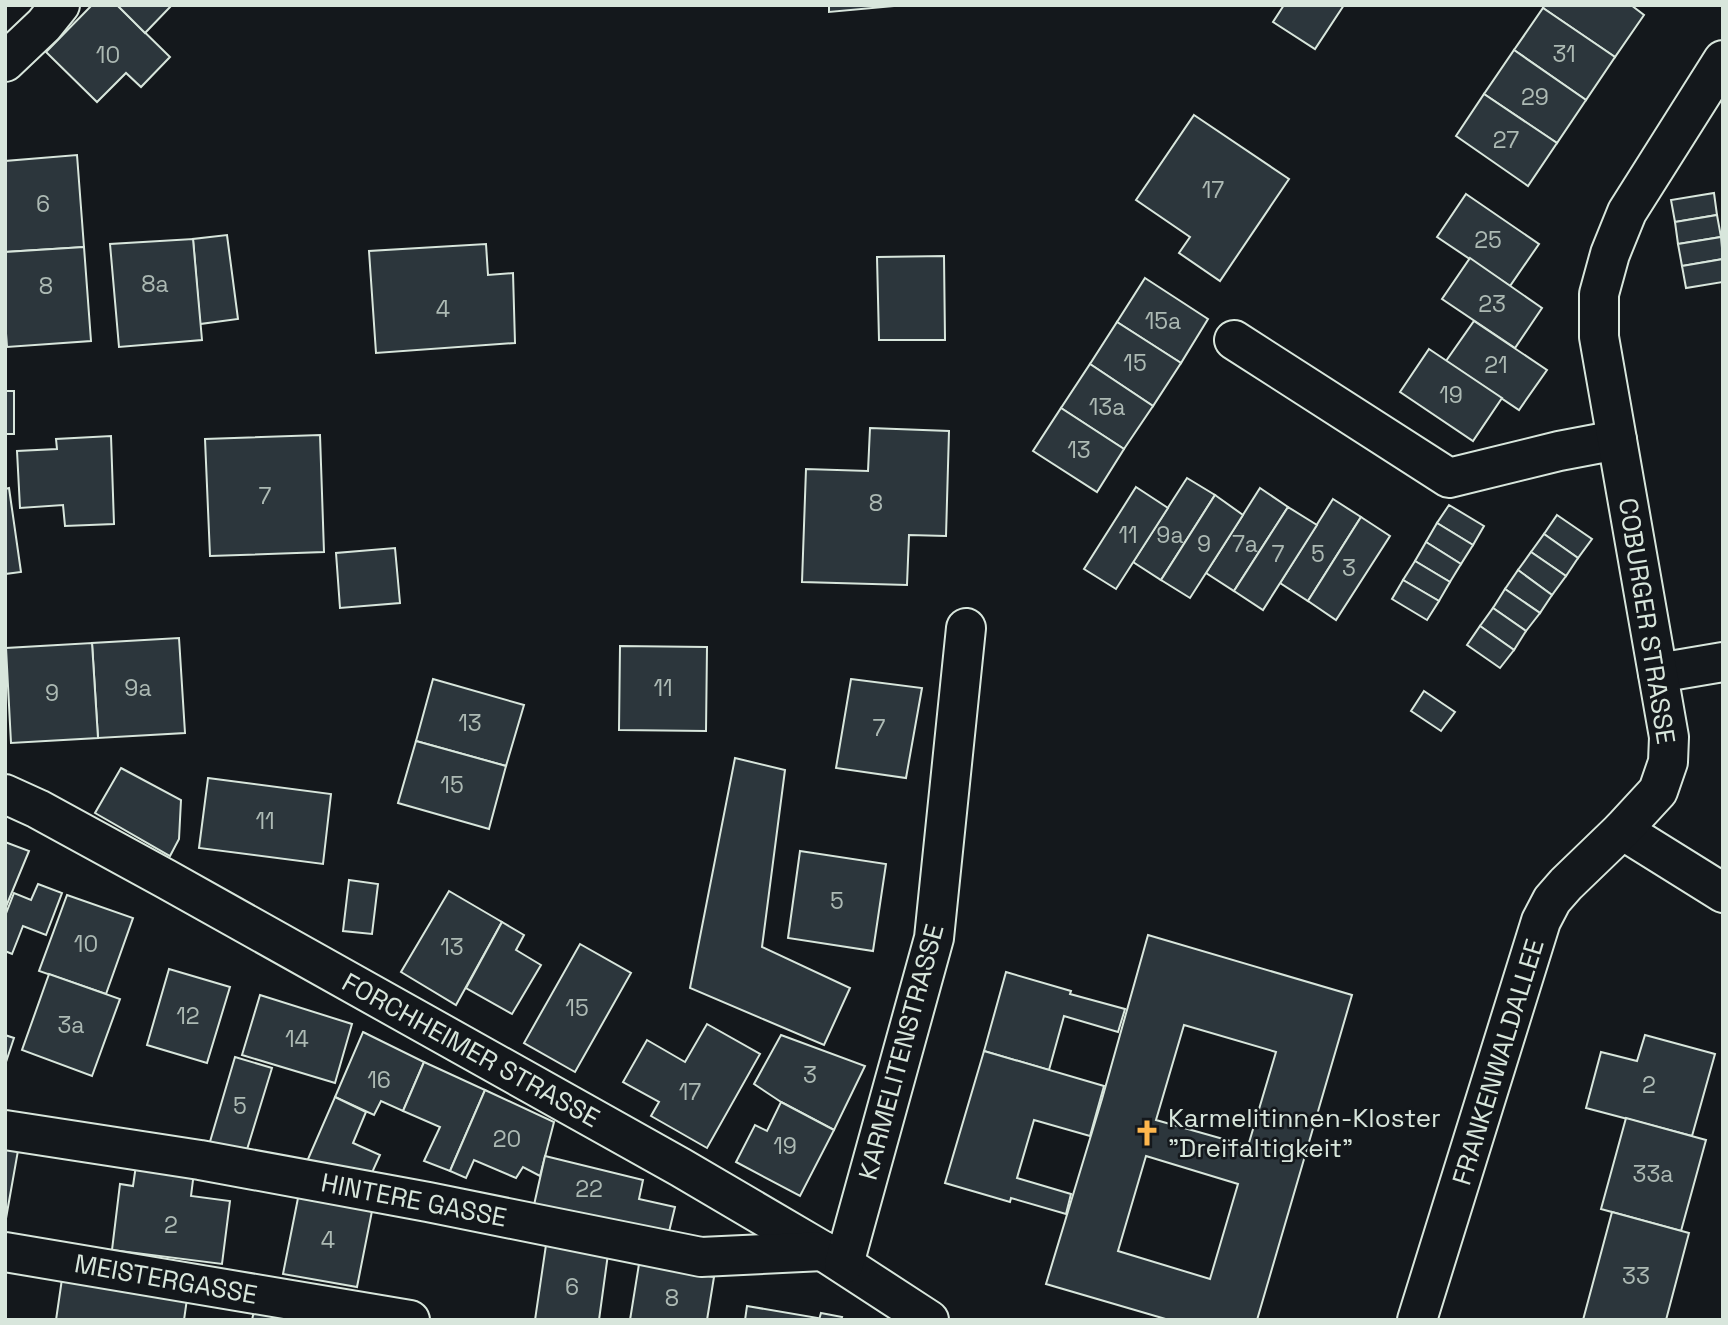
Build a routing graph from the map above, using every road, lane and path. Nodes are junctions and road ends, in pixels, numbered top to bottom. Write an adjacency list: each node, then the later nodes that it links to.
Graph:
1 (61, 5): 3 (street)
2 (1723, 60): 5 (street, COBURGER STRASSE)
3 (5, 62)
4 (1234, 340): 5 (street)
5 (1617, 440): 8 (street, COBURGER STRASSE)
6 (966, 628): 14 (street, KARMELITENSTRASSE)
7 (1723, 662): 8 (street)
8 (1658, 673): 10 (street, COBURGER STRASSE)
9 (5, 793): 14 (street, FORCHHEIMER STRASSE)
10 (1622, 830): 11 (street); 17 (street, FRANKENWALDALLEE)
11 (1723, 894)
12 (5, 1130): 14 (street, HINTERE GASSE)
13 (5, 1252): 15 (street, MEISTERGASSE)
14 (834, 1258): 16 (street, FORCHHEIMER STRASSE)
15 (410, 1320)
16 (929, 1320)
17 (1418, 1320)

